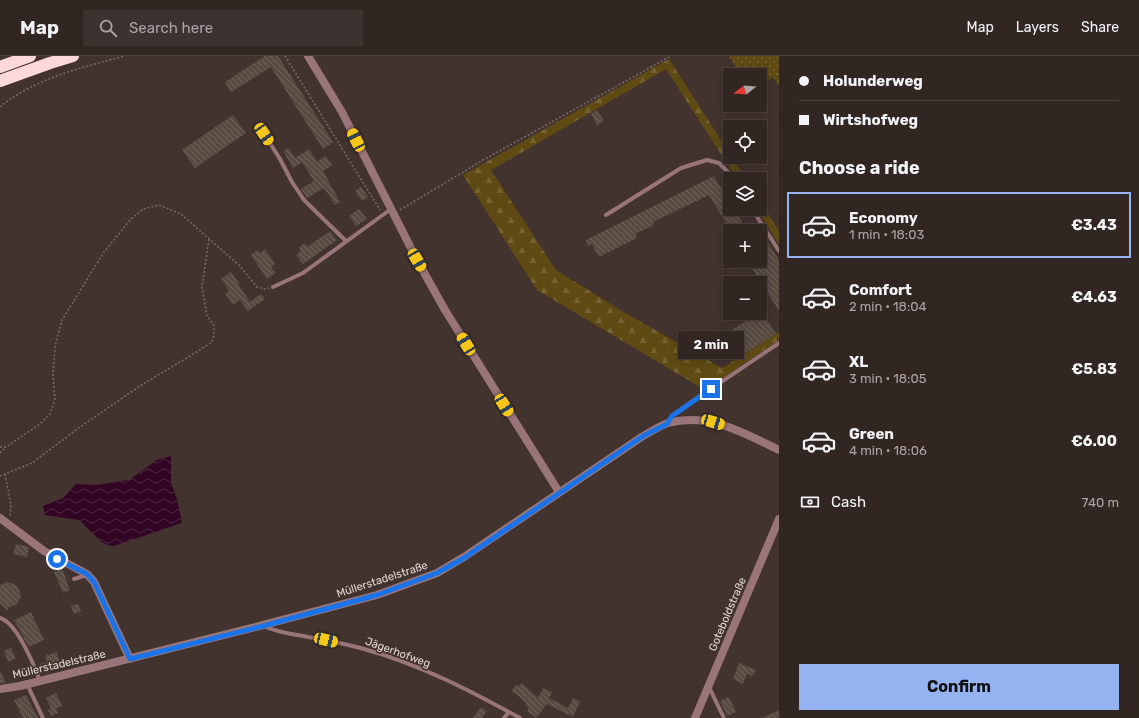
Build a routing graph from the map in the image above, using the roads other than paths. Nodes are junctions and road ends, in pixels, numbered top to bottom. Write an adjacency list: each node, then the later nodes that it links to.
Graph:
1 (30, 56): 4 (highway)
2 (73, 56): 5 (highway)
3 (308, 56): 8 (street)
4 (0, 67)
5 (0, 81)
6 (259, 126): 11 (lane)
7 (728, 172): 9 (lane)
8 (393, 211): 11 (lane); 17 (street)
9 (606, 215)
10 (756, 216): 12 (lane)
11 (346, 242): 13 (lane)
12 (779, 251)
13 (273, 287)
14 (779, 343): 15 (lane)
15 (667, 424): 16 (street, Müllerstadelstraße); 17 (street, Müllerstadelstraße)
16 (779, 450)
17 (559, 492): 23 (street, Müllerstadelstraße)
18 (0, 518): 20 (street)
19 (779, 519): 27 (street, Goteboldstraße)
20 (87, 574): 21 (lane); 24 (street)
21 (74, 579)
22 (0, 618): 25 (lane)
23 (263, 626): 24 (street, Müllerstadelstraße); 29 (lane, Jägerhofweg)
24 (130, 659): 25 (street, Müllerstadelstraße)
25 (40, 681): 26 (street, Müllerstadelstraße)
26 (26, 684): 28 (street, Müllerstadelstraße); 30 (lane)
27 (709, 687): 33 (street, Goteboldstraße); 34 (lane)
28 (0, 689)
29 (509, 712): 31 (lane); 32 (lane, Jägerhofweg)
30 (43, 718)
31 (504, 718)
32 (520, 718)
33 (695, 718)
34 (724, 718)

